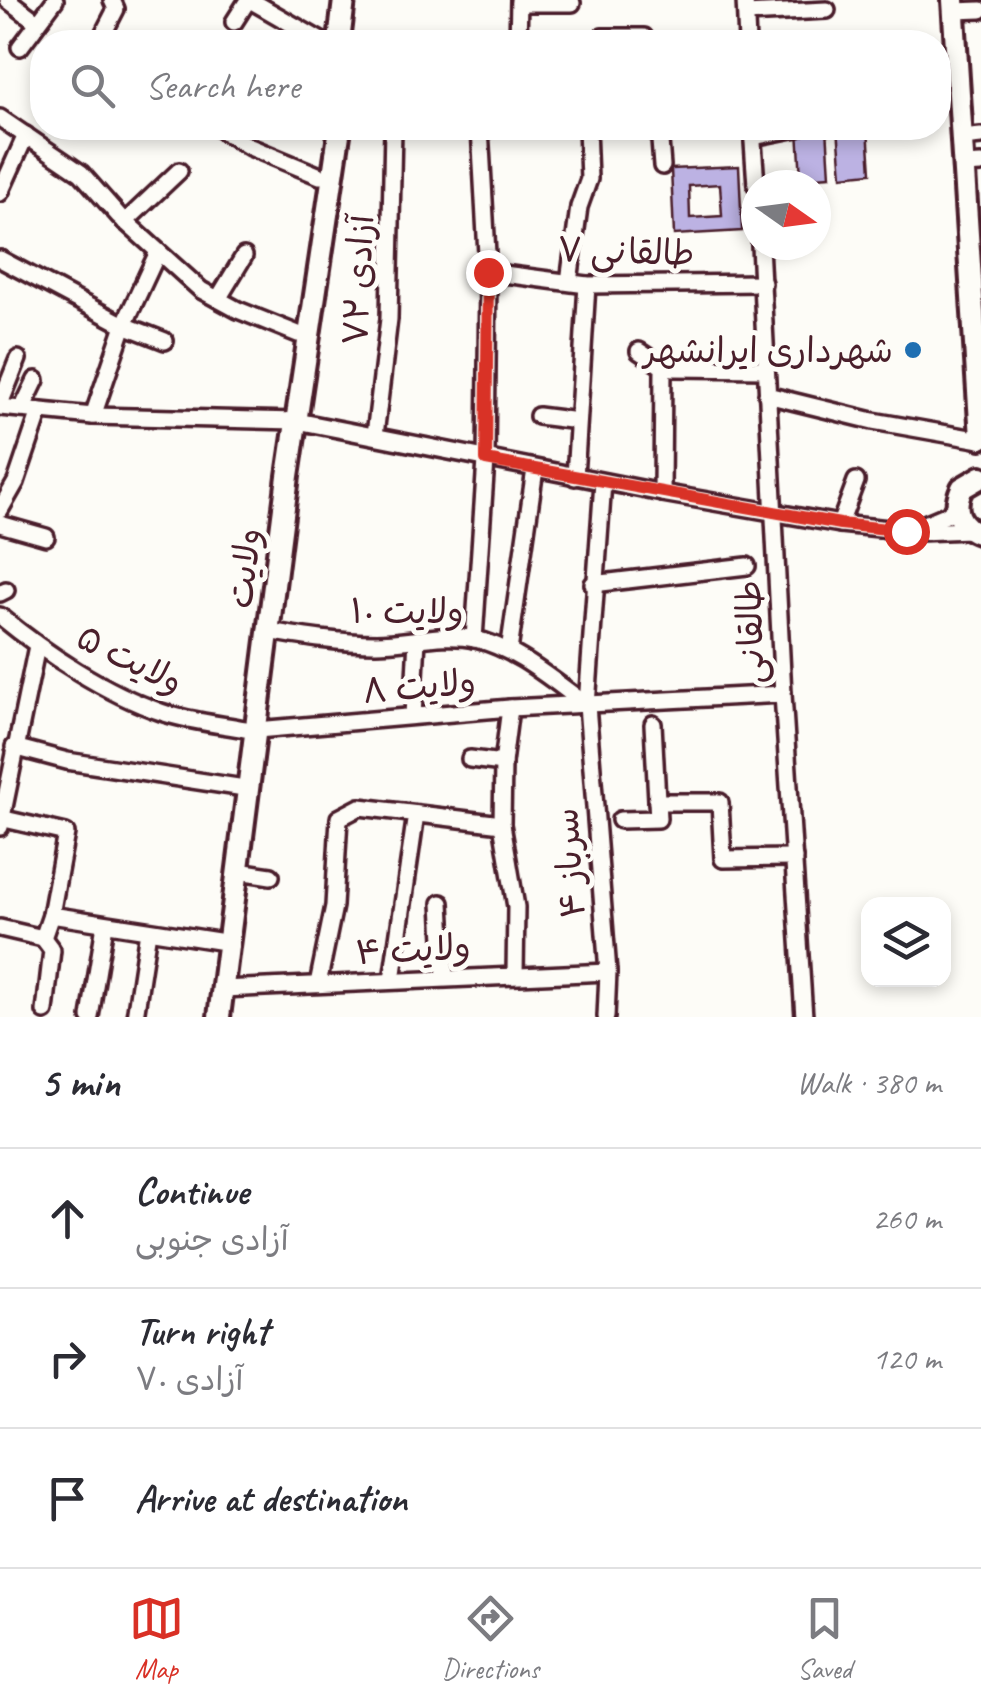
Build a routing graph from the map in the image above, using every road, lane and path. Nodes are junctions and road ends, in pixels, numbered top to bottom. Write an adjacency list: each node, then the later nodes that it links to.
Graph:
1 (8, 0): 13 (street)
2 (55, 0): 13 (street)
3 (112, 0): 16 (street)
4 (249, 0): 14 (street); 17 (street)
5 (344, 0): 18 (main road)
6 (357, 0): 19 (main road)
7 (519, 1): 8 (street); 20 (street)
8 (572, 3)
9 (954, 5): 12 (street); 25 (main road)
10 (745, 7): 11 (street)
11 (827, 10)
12 (981, 10)
13 (37, 22): 15 (street)
14 (234, 22)
15 (32, 30)
16 (105, 30)
17 (302, 30)
18 (340, 30)
19 (353, 30)
20 (518, 30)
21 (30, 32): 22 (street)
22 (20, 47)
23 (0, 118): 24 (street)
24 (30, 137)
25 (972, 137): 36 (main road)
26 (32, 140): 41 (street)
27 (34, 140): 42 (street)
28 (238, 140): 40 (street)
29 (325, 140): 40 (main road, ولایت)
30 (338, 140): 70 (main road, ولایت)
31 (393, 140): 71 (street, آزادی ۷۲)
32 (481, 140): 47 (street)
33 (587, 140): 49 (street)
34 (660, 140): 37 (street)
35 (753, 140): 38 (street)
36 (973, 165): 48 (main road)
37 (662, 166)
38 (755, 170)
39 (179, 171): 42 (street)
40 (320, 176): 54 (main road, ولایت)
41 (0, 193)
42 (125, 222): 43 (street)
43 (158, 252): 52 (street); 53 (street)
44 (244, 256): 52 (street)
45 (0, 259): 53 (street)
46 (761, 260): 50 (street, طالقانی)
47 (488, 272): 49 (street, طالقانی ۷); 74 (street)
48 (976, 272): 57 (main road)
49 (569, 282): 51 (street, طالقانی ۷)
50 (763, 283): 51 (street, طالقانی ۷); 60 (street, طالقانی)
51 (587, 284): 69 (street)
52 (218, 299): 54 (street)
53 (124, 325): 55 (street); 66 (street)
54 (298, 334): 70 (main road, ولایت)
55 (164, 341)
56 (639, 351): 80 (street)
57 (979, 354): 68 (main road)
58 (18, 360): 63 (street)
59 (673, 368): 60 (street)
60 (766, 369): 62 (street, طالقانی)
61 (36, 380): 64 (street)
62 (768, 395): 72 (street); 83 (street, طالقانی)
63 (0, 405): 64 (street)
64 (22, 409): 65 (street)
65 (40, 411): 66 (street); 81 (street)
66 (93, 416): 70 (street)
67 (538, 416): 69 (street)
68 (980, 417): 72 (main road)
69 (578, 420): 76 (street)
70 (290, 422): 71 (street); 92 (main road, ولایت); 102 (main road, ولایت)
71 (375, 435): 74 (street)
72 (981, 439)
73 (981, 459): 77 (main road)
74 (486, 460): 75 (street); 94 (street)
75 (536, 469): 76 (street); 96 (street)
76 (575, 476): 79 (street)
77 (975, 479): 82 (main road)
78 (856, 481): 85 (street)
79 (603, 482): 80 (street); 90 (street, سرباز ۴)
80 (662, 493): 83 (street)
81 (2, 501)
82 (956, 506): 86 (street); 87 (main road)
83 (774, 512): 85 (street); 97 (street, طالقانی)
84 (0, 524): 88 (street)
85 (840, 524): 86 (street)
86 (906, 531): 87 (street)
87 (976, 535)
88 (46, 536)
89 (747, 566): 90 (street)
90 (593, 584): 98 (street, سرباز ۴)
91 (0, 616): 95 (street, ولایت ۵)
92 (269, 632): 93 (street, ولایت ۱۰); 102 (main road, ولایت)
93 (417, 639): 94 (street, ولایت ۱۰); 100 (street)
94 (474, 639): 96 (street, ولایت ۱۰)
95 (36, 646): 102 (street, ولایت ۵); 103 (street)
96 (509, 651): 98 (street, ولایت ۱۰)
97 (783, 694): 98 (street, ولایت ۸); 112 (street, طالقانی)
98 (587, 705): 99 (street, ولایت ۸); 122 (street, سرباز ۴)
99 (510, 708): 100 (street, ولایت ۸); 105 (street)
100 (413, 716): 102 (street, ولایت ۸)
101 (653, 724): 107 (street)
102 (251, 729): 106 (main road, ولایت); 113 (main road, ولایت)
103 (14, 747): 106 (street); 110 (street)
104 (470, 759): 105 (street)
105 (503, 763): 111 (street)
106 (238, 787): 121 (main road, ولایت)
107 (657, 802): 109 (street); 112 (street)
108 (416, 814): 111 (street); 125 (street); 126 (street)
109 (620, 820)
110 (1, 821): 116 (street)
111 (502, 824): 123 (street)
112 (794, 858): 134 (street, طالقانی)
113 (238, 871): 114 (street); 127 (main road, ولایت)
114 (271, 876)
115 (441, 903): 124 (street)
116 (51, 915): 117 (street); 120 (street)
117 (105, 925): 119 (street); 129 (street)
118 (0, 928): 120 (street)
119 (148, 931): 121 (street); 130 (street)
120 (43, 938): 128 (street)
121 (218, 941): 131 (main road, ولایت)
122 (608, 972): 123 (street, ولایت ۴); 133 (street, سرباز ۴)
123 (515, 974): 124 (street, ولایت ۴)
124 (445, 977): 125 (street, ولایت ۴)
125 (392, 980): 126 (street, ولایت ۴)
126 (318, 984): 127 (street, ولایت ۴)
127 (222, 989): 132 (main road, ولایت)
128 (44, 1010)
129 (90, 1017)
130 (135, 1017)
131 (208, 1017)
132 (218, 1017)
133 (606, 1017)
134 (804, 1017)

